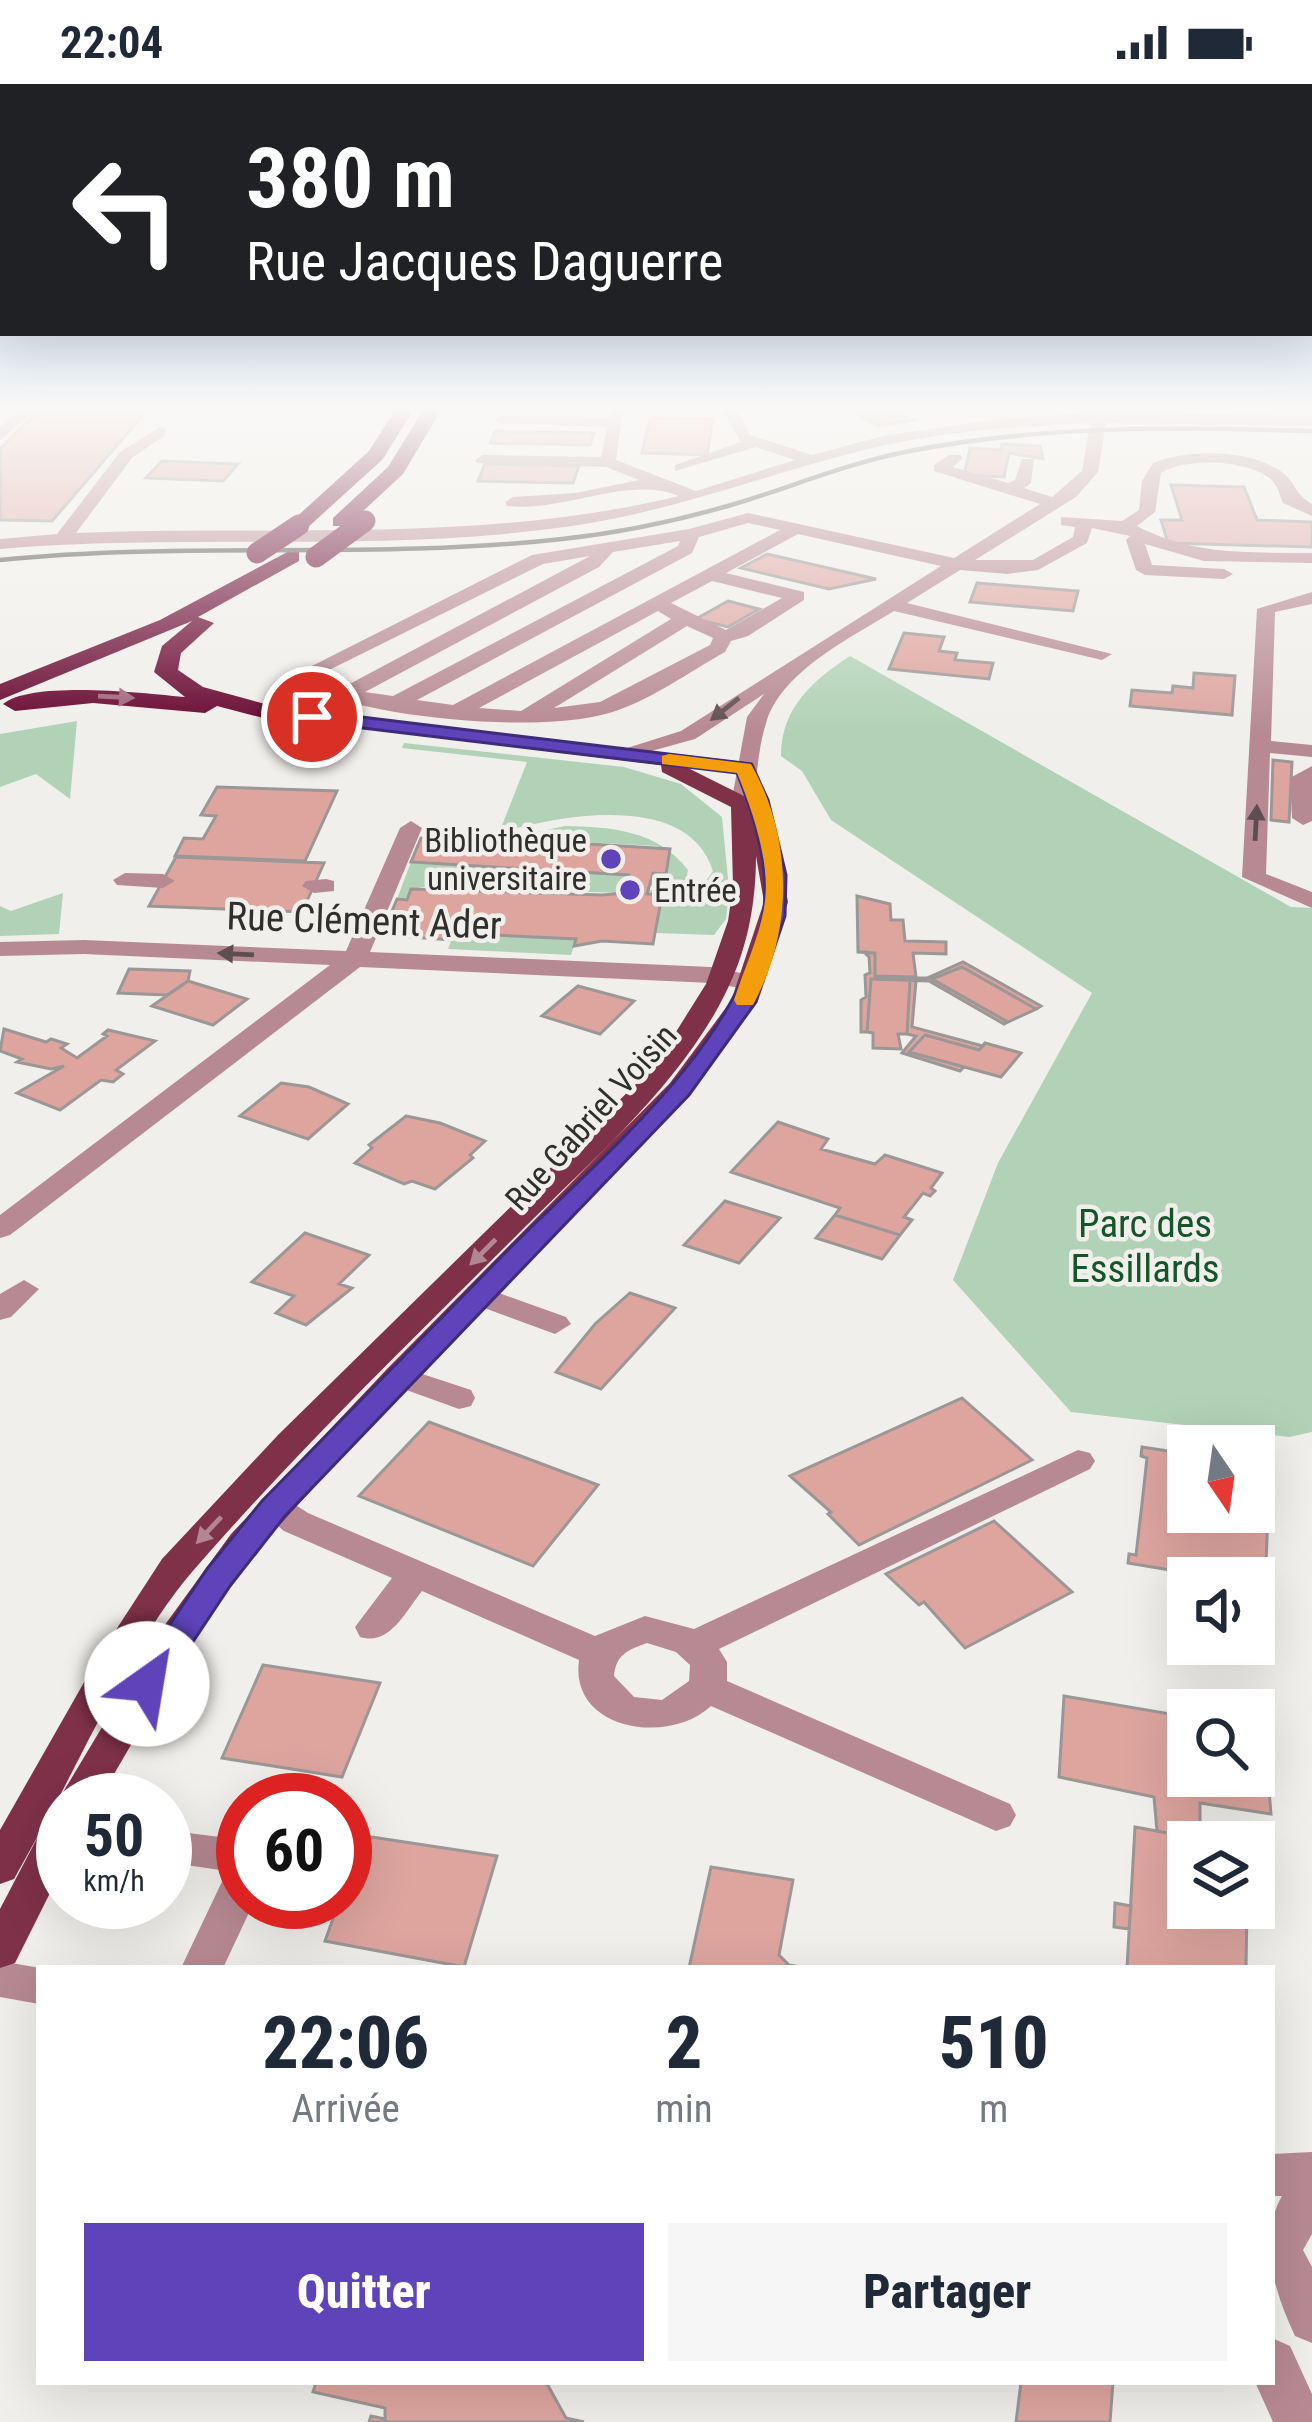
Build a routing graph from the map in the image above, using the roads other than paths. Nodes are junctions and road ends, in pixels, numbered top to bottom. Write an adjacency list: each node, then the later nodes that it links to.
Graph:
1 (79, 516): 13 (street)
2 (309, 516): 30 (highway, bridge)
3 (346, 516): 17 (highway)
4 (369, 516): 17 (highway, bridge)
5 (603, 516): 13 (street)
6 (1033, 516): 19 (street)
7 (1064, 516): 9 (street)
8 (1144, 516): 11 (street)
9 (1084, 525): 11 (street); 19 (street)
10 (795, 529): 12 (street); 14 (street); 19 (street)
11 (1134, 531): 18 (street); 20 (street)
12 (691, 534): 16 (street); 33 (street)
13 (63, 538): 15 (street)
14 (771, 542): 21 (street); 22 (street)
15 (0, 544)
16 (610, 547): 32 (street); 32 (street)
17 (303, 556): 31 (highway); 35 (highway)
18 (1312, 558)
19 (956, 564): 22 (street)
20 (1242, 574)
21 (710, 575): 24 (street); 27 (street)
22 (935, 578): 25 (street)
23 (1312, 598): 38 (street)
24 (659, 602): 26 (street); 36 (street)
25 (892, 605): 28 (street); 29 (street)
26 (683, 620): 27 (street); 37 (street)
27 (724, 637): 37 (street)
28 (824, 647): 40 (street, one-way to 40); 42 (street)
29 (1102, 655)
30 (0, 673)
31 (0, 693)
32 (344, 695): 33 (street)
33 (396, 703): 36 (street)
34 (0, 708): 35 (highway, one-way to 35)
35 (267, 712): 40 (main road)
36 (456, 712): 37 (street)
37 (524, 717)
38 (1260, 746): 39 (street); 49 (street, one-way to 38)
39 (1312, 752)
40 (619, 754): 41 (main road)
41 (649, 758): 42 (main road); 44 (main road)
42 (745, 768): 44 (street); 52 (main road)
43 (1312, 772): 45 (street)
44 (742, 804): 52 (main road)
45 (1303, 818)
46 (411, 828): 51 (street)
47 (125, 880): 48 (street)
48 (163, 881)
49 (1312, 901)
50 (0, 949): 51 (street, Rue Clément Ader, one-way to 50)
51 (353, 960): 52 (street, Rue Clément Ader); 54 (street)
52 (738, 979): 53 (main road)
53 (667, 1086): 56 (main road, Rue Gabriel Voisin); 70 (main road, one-way to 70)
54 (0, 1229)
55 (24, 1288): 57 (street)
56 (482, 1296): 58 (street); 59 (main road, Rue Gabriel Voisin)
57 (0, 1310)
58 (555, 1324)
59 (398, 1376): 60 (street); 62 (main road, Rue Gabriel Voisin)
60 (459, 1398)
61 (1078, 1461): 65 (street)
62 (274, 1508): 63 (street); 68 (main road, Rue Gabriel Voisin)
63 (416, 1573): 64 (street); 66 (street)
64 (373, 1627)
65 (696, 1644): 66 (street); 67 (street)
66 (599, 1653): 67 (street)
67 (705, 1688): 69 (street)
68 (95, 1773)
69 (996, 1816)
70 (0, 1867)
71 (36, 1881): 73 (main road, Rue Gabriel Voisin)
72 (220, 1929): 74 (street)
73 (0, 1950)
74 (203, 1965)
75 (0, 1979): 76 (street)
76 (36, 1985)
77 (1312, 2173): 78 (street)
78 (1275, 2175)
79 (1312, 2206): 80 (street)
80 (1312, 2319)
81 (1275, 2370): 82 (street)
82 (1299, 2422)

